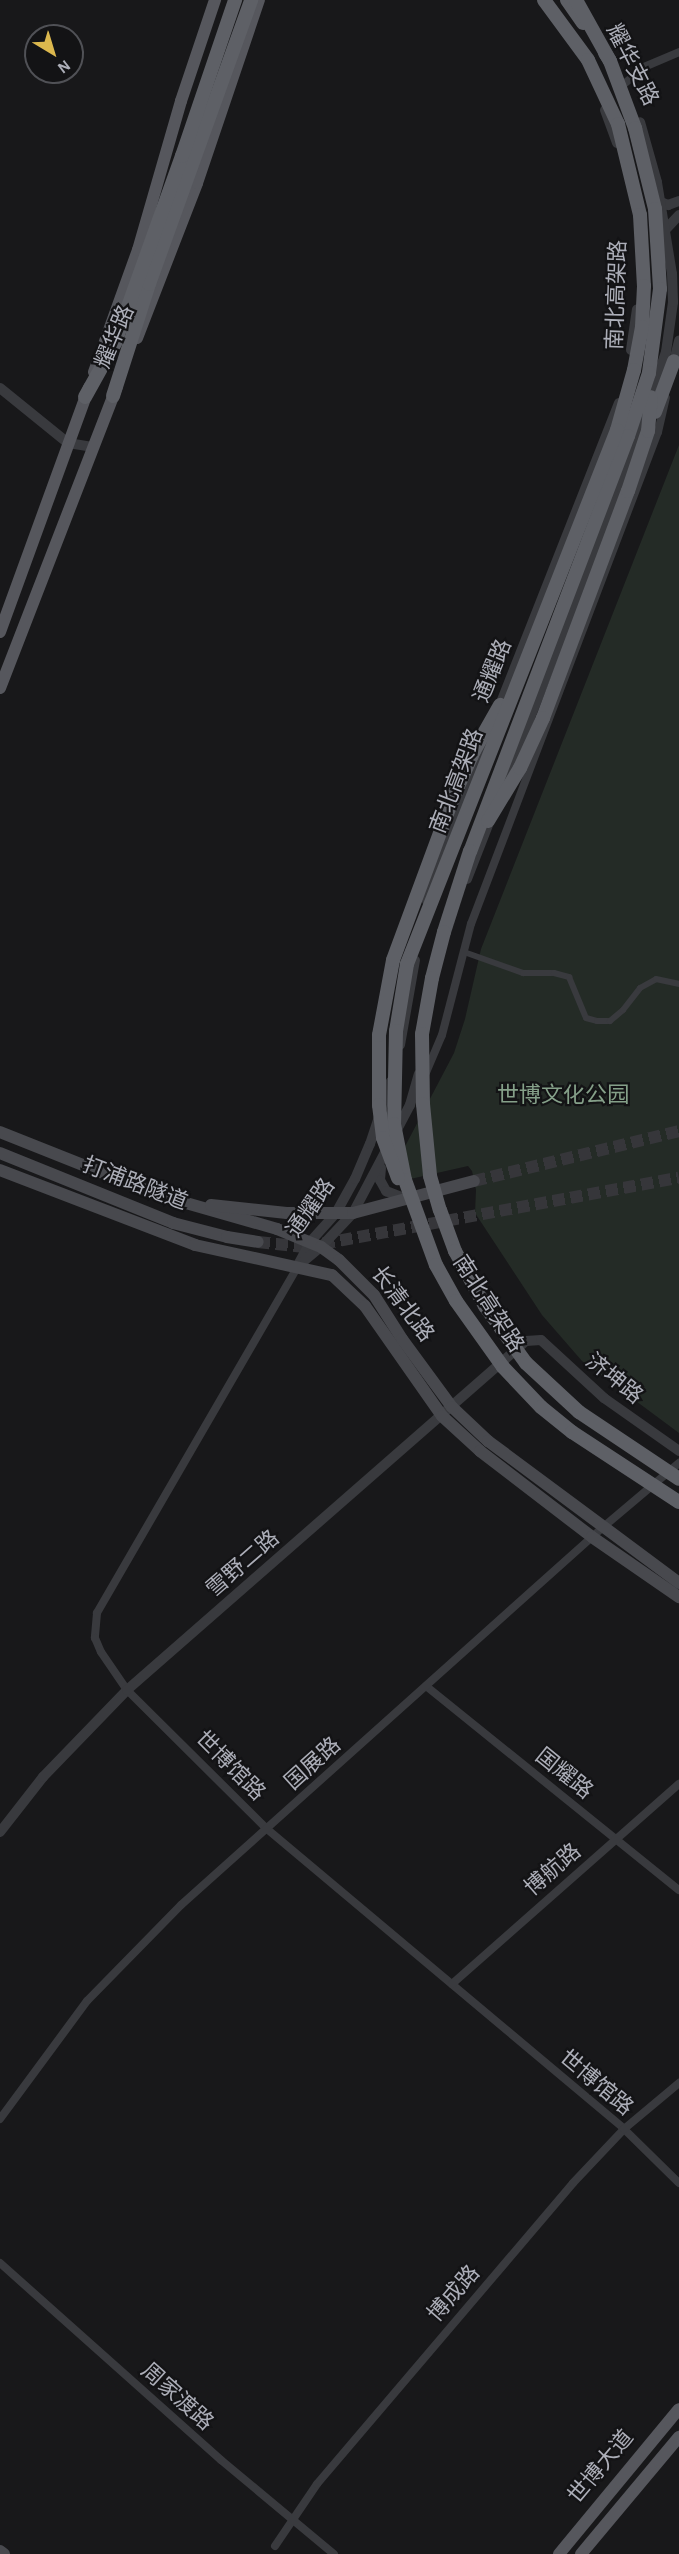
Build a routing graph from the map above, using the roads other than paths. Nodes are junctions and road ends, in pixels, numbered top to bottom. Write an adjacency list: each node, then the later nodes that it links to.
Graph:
1 (215, 0): 22 (main road, 耀华路)
2 (235, 0): 12 (highway)
3 (251, 0): 12 (highway)
4 (259, 0): 21 (main road, 耀华路)
5 (537, 0): 17 (street, 耀华支路)
6 (544, 0): 43 (highway, 南北高架路, bridge)
7 (567, 0): 10 (highway, 南北高架路, bridge)
8 (575, 0): 10 (highway, bridge); 11 (street, 耀华支路)
9 (679, 52): 11 (street)
10 (610, 61): 30 (highway, 南北高架路, bridge)
11 (624, 84): 14 (street, 耀华支路)
12 (189, 156): 21 (highway); 22 (highway)
13 (679, 201): 14 (street)
14 (661, 202): 16 (street, 耀华支路)
15 (679, 215): 16 (street)
16 (666, 229): 23 (street, 耀华支路)
17 (637, 236): 29 (street, 通耀路)
18 (679, 341): 19 (street)
19 (674, 361): 24 (highway); 31 (street)
20 (0, 387): 25 (street)
21 (113, 396): 26 (main road, 耀华路)
22 (86, 397): 25 (main road, 耀华路)
23 (651, 397): 24 (highway); 33 (street, 通耀路)
24 (648, 431): 30 (highway, bridge)
25 (68, 443): 26 (street); 27 (main road, 耀华路)
26 (94, 447): 28 (main road, 耀华路)
27 (0, 632)
28 (0, 688)
29 (500, 705): 41 (street, 通耀路); 43 (highway, bridge)
30 (470, 851): 52 (highway, 南北高架路, bridge)
31 (464, 952): 32 (street); 33 (street)
32 (679, 984)
33 (410, 1105): 36 (street, 通耀路)
34 (0, 1132): 40 (main road, 长清北路)
35 (0, 1153): 44 (main road, 打浦路隧道)
36 (381, 1163): 39 (street); 42 (street, 通耀路)
37 (0, 1170): 46 (main road, 长清北路)
38 (474, 1181): 39 (main road)
39 (404, 1198): 42 (main road)
40 (192, 1203): 41 (main road); 45 (main road, 长清北路)
41 (336, 1213): 42 (main road); 45 (street, 通耀路)
42 (353, 1213): 45 (street, 通耀路)
43 (416, 1215): 53 (highway, 南北高架路, bridge)
44 (258, 1242)
45 (316, 1244): 46 (street, 通耀路); 48 (main road, 长清北路)
46 (298, 1266): 49 (main road, 长清北路); 58 (street, 世博馆路)
47 (526, 1341): 48 (street, 雪野二路); 50 (street, 济坤路)
48 (452, 1407): 49 (street, 雪野二路); 54 (main road, 长清北路)
49 (442, 1416): 54 (main road, 长清北路); 58 (street, 雪野二路)
50 (679, 1451)
51 (679, 1463): 54 (street, 国展路)
52 (679, 1479)
53 (679, 1502)
54 (597, 1532): 55 (main road, 长清北路); 56 (main road, 长清北路); 57 (street, 国展路)
55 (679, 1583)
56 (679, 1597)
57 (426, 1686): 60 (street, 国展路); 62 (street, 国耀路)
58 (127, 1690): 60 (street, 世博馆路); 61 (street, 雪野二路)
59 (679, 1784): 62 (street, 博航路)
60 (267, 1829): 64 (street, 世博馆路); 66 (street, 国展路)
61 (0, 1832)
62 (616, 1839): 63 (street, 国耀路); 64 (street, 博航路)
63 (679, 1890)
64 (452, 1984): 67 (street, 世博馆路)
65 (679, 2083): 67 (street, 博成路)
66 (0, 2119)
67 (624, 2129): 68 (street, 世博馆路); 72 (street, 博成路)
68 (679, 2183)
69 (0, 2263): 72 (street, 周家渡路)
70 (679, 2409): 77 (main road, 世博大道)
71 (679, 2437): 78 (main road, 世博大道)
72 (291, 2518): 73 (street, 博成路); 76 (street, 周家渡路)
73 (275, 2546)
74 (0, 2551): 75 (main road)
75 (4, 2554)
76 (334, 2554)
77 (559, 2554)
78 (581, 2554)

